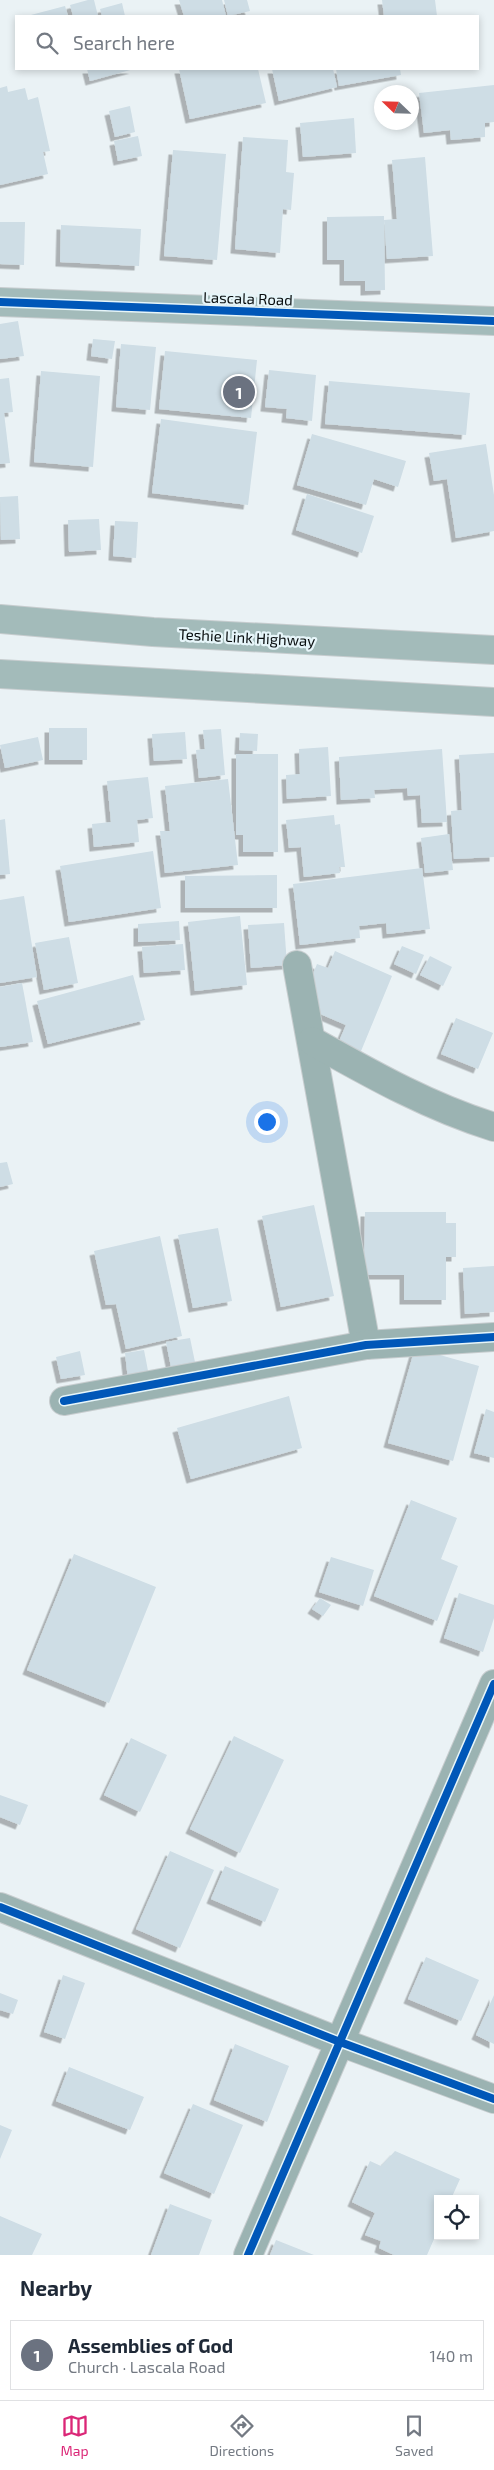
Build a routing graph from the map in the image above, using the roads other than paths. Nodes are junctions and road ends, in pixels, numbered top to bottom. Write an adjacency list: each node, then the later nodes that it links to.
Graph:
1 (0, 302): 2 (main road, Lascala Road)
2 (494, 321)
3 (0, 619): 4 (main road, Teshie Link Highway)
4 (494, 650)
5 (0, 674): 6 (main road)
6 (494, 702)
7 (297, 965): 8 (street)
8 (312, 1041): 9 (street); 11 (street)
9 (494, 1127)
10 (494, 1337): 11 (street)
11 (366, 1345): 12 (street)
12 (64, 1401)
13 (494, 1684): 15 (street)
14 (0, 1907): 15 (street)
15 (340, 2042): 16 (street); 17 (street)
16 (494, 2099)
17 (248, 2255)

